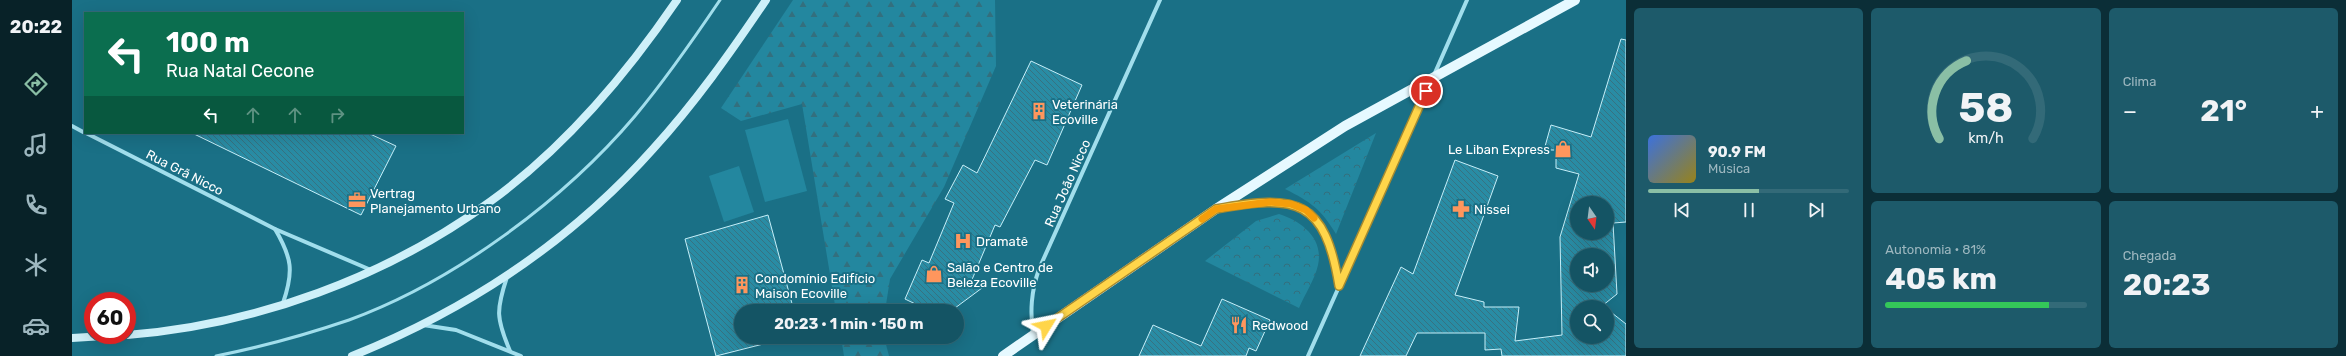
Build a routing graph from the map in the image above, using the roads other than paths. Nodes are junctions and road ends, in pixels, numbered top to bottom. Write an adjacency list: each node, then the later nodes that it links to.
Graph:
1 (677, 0): 13 (street)
2 (720, 0): 23 (lane)
3 (766, 0): 14 (street)
4 (1160, 0): 19 (street, Rua João Nicco)
5 (1467, 0): 7 (street)
6 (1575, 0): 7 (main road)
7 (1433, 77): 11 (main road); 15 (street)
8 (72, 126): 9 (street, Rua Grã Nicco)
9 (84, 132)
10 (87, 134): 12 (street, Rua Grã Nicco)
11 (1216, 209): 15 (street); 19 (main road)
12 (275, 229): 13 (street, Rua Grã Nicco); 16 (street)
13 (371, 271): 16 (street)
14 (507, 277): 17 (street); 22 (street)
15 (1339, 286): 27 (street)
16 (282, 305): 18 (street)
17 (423, 325): 22 (street); 24 (street)
18 (136, 333)
19 (1033, 335): 26 (main road)
20 (84, 337): 21 (street)
21 (72, 338)
22 (510, 351): 25 (street)
23 (216, 356)
24 (352, 356)
25 (520, 356)
26 (1003, 356)
27 (1308, 356)

